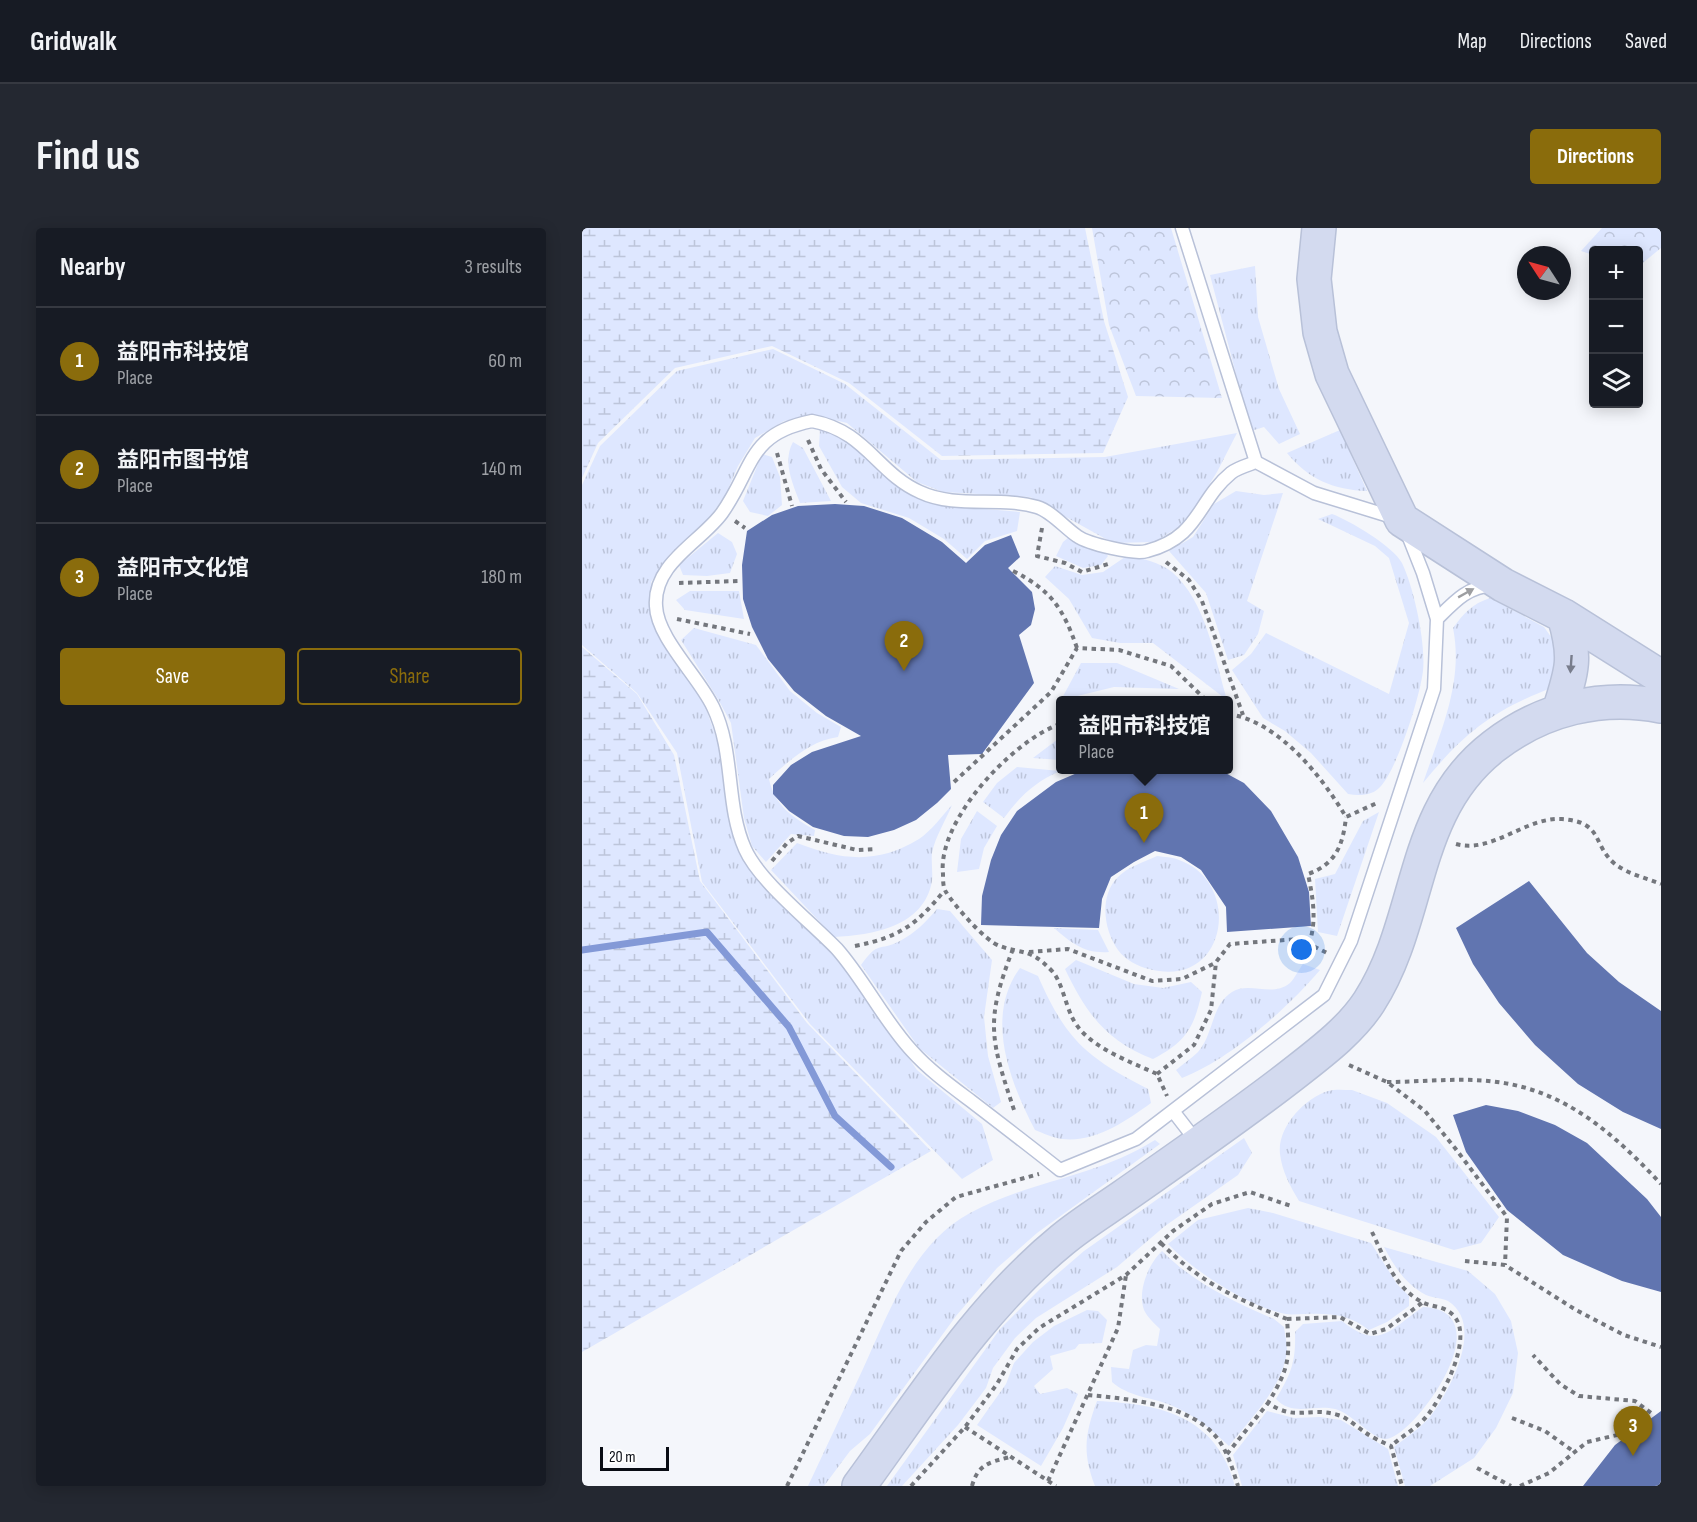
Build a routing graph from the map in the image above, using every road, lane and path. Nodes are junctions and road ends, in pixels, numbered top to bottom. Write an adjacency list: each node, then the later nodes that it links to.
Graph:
1 (1182, 228): 5 (lane)
2 (1319, 228): 8 (street)
3 (800, 423): 4 (lane); 6 (path); 9 (lane)
4 (772, 435): 7 (path); 12 (lane)
5 (1256, 462): 8 (lane); 9 (lane)
6 (846, 502)
7 (792, 506)
8 (1402, 520): 13 (street); 16 (lane)
9 (1145, 552): 24 (path)
10 (1013, 571): 18 (path)
11 (738, 581): 12 (path)
12 (661, 583): 14 (lane)
13 (1503, 585): 15 (street); 16 (lane, one-way to 13)
14 (659, 615): 17 (path); 31 (lane)
15 (1564, 616): 19 (street); 22 (street, one-way to 22)
16 (1437, 619): 27 (lane)
17 (750, 634)
18 (1077, 648): 20 (path); 26 (path)
19 (1661, 677)
20 (1202, 696)
21 (1661, 706): 22 (street)
22 (1559, 711): 45 (street)
23 (1233, 715): 24 (path)
24 (1243, 716): 28 (path)
25 (1056, 726): 33 (path)
26 (954, 782)
27 (1402, 792): 28 (path); 38 (lane)
28 (1346, 817): 34 (path)
29 (1453, 843): 32 (path)
30 (876, 849): 31 (path)
31 (762, 873): 35 (lane)
32 (1661, 884)
33 (944, 891): 35 (path); 36 (path)
34 (1309, 944): 38 (path); 39 (path)
35 (837, 949): 44 (lane)
36 (1013, 949): 37 (path); 44 (path)
37 (1029, 952): 39 (path); 41 (path)
38 (1341, 960): 43 (lane)
39 (1216, 962): 41 (path)
40 (1346, 1064): 42 (path)
41 (1157, 1074): 43 (path)
42 (1387, 1082): 47 (path); 54 (path)
43 (1173, 1111): 45 (lane); 46 (lane)
44 (1025, 1143): 46 (lane)
45 (1198, 1143): 71 (street)
46 (1060, 1170): 70 (path)
47 (1652, 1175): 48 (path); 49 (path)
48 (1661, 1176)
49 (1661, 1184)
50 (1291, 1206): 52 (path)
51 (1372, 1232): 56 (path)
52 (1161, 1243): 55 (path); 57 (path)
53 (1465, 1261): 54 (path)
54 (1505, 1265): 58 (path)
55 (1126, 1275): 60 (path); 63 (path)
56 (1422, 1303): 57 (path); 64 (path)
57 (1287, 1319): 61 (path)
58 (1661, 1347)
59 (1533, 1355): 65 (path)
60 (1088, 1395): 66 (path); 69 (path)
61 (1268, 1403): 64 (path); 66 (path)
62 (1512, 1418): 65 (path)
63 (965, 1427): 67 (path); 72 (path)
64 (1390, 1446): 76 (path)
65 (1573, 1451): 78 (path)
66 (1227, 1454): 75 (path)
67 (1011, 1457): 69 (path); 73 (path)
68 (1477, 1468): 77 (path)
69 (1048, 1481): 74 (path)
70 (787, 1486)
71 (859, 1486)
72 (911, 1486)
73 (972, 1486)
74 (1056, 1486)
75 (1238, 1486)
76 (1402, 1486)
77 (1511, 1486)
78 (1520, 1486)

